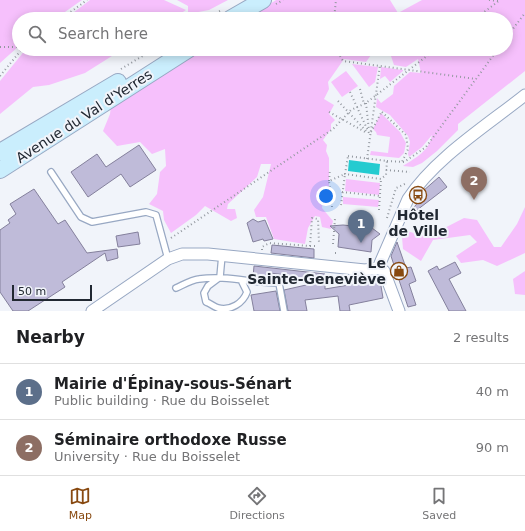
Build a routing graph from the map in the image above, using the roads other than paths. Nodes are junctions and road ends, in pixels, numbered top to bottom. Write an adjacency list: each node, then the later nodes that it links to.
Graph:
1 (264, 0): 2 (main road)
2 (242, 12)
3 (163, 56): 6 (main road, Avenue du Val d'Yerres)
4 (178, 56): 7 (main road, Avenue du Val d'Yerres)
5 (525, 95): 11 (street)
6 (0, 152)
7 (0, 170)
8 (51, 172): 10 (lane)
9 (222, 255): 10 (street); 11 (street); 12 (lane)
10 (168, 259): 15 (street)
11 (378, 268): 17 (street)
12 (220, 277): 13 (lane); 13 (lane); 14 (lane)
13 (242, 282): 16 (lane)
14 (176, 288)
15 (92, 311)
16 (284, 311)
17 (399, 311)

